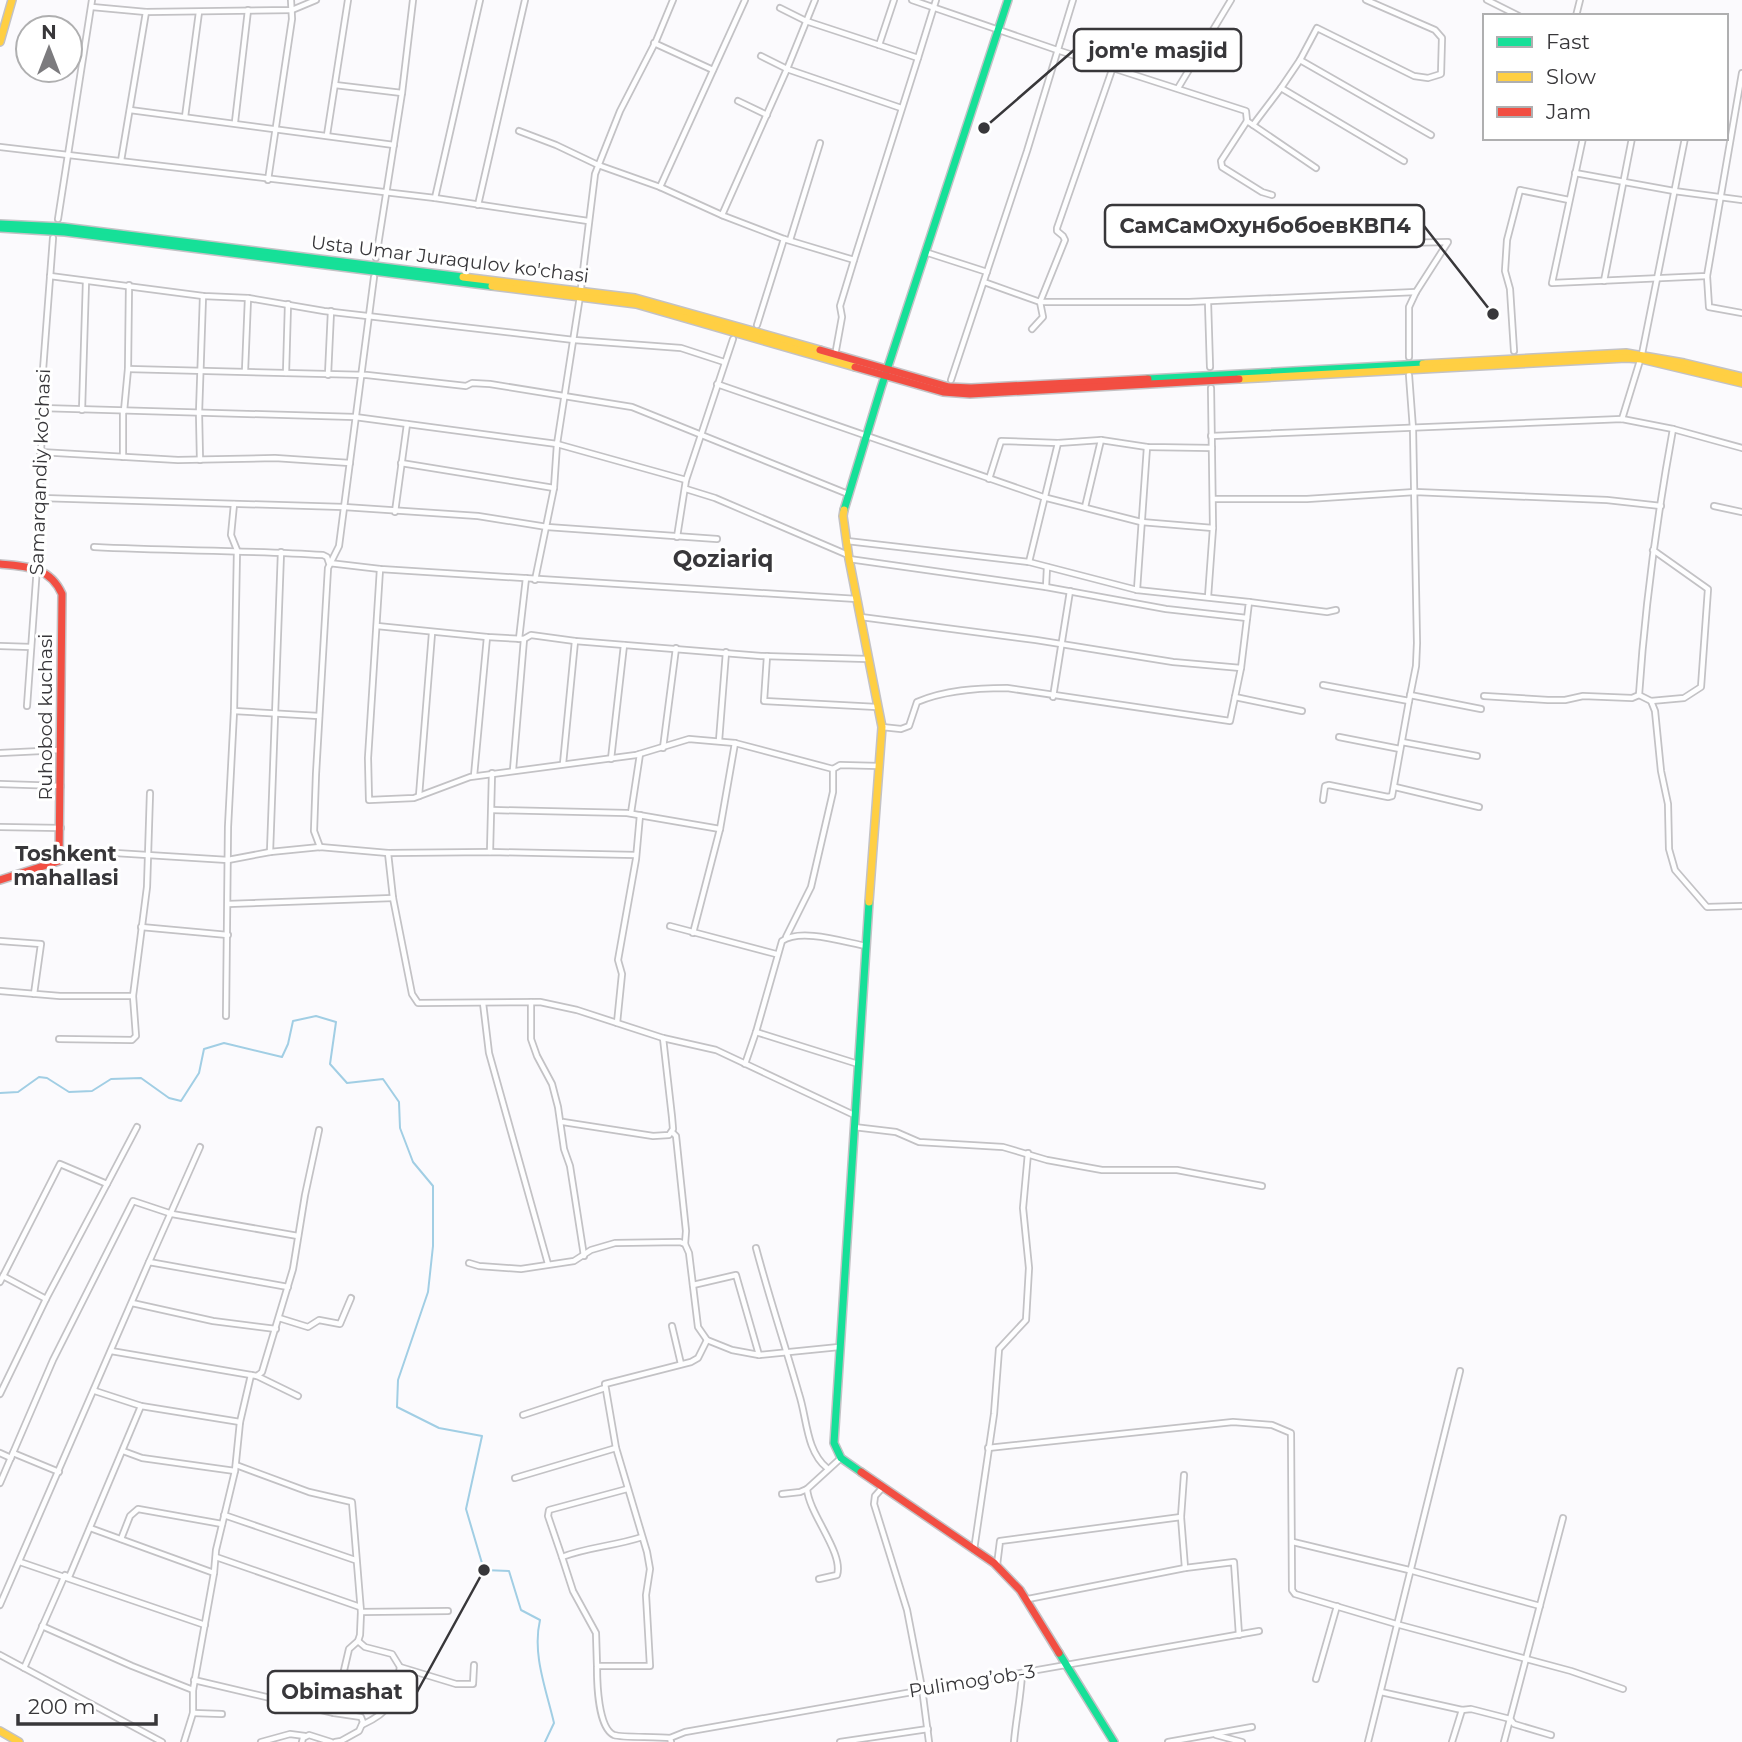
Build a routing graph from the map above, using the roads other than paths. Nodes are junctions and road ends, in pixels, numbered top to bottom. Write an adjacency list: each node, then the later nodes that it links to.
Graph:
1 (12, 0): 32 (main road)
2 (92, 0): 21 (street)
3 (239, 0): 24 (street)
4 (291, 0): 26 (street)
5 (316, 0): 26 (street)
6 (348, 0): 43 (street)
7 (413, 0): 46 (street)
8 (480, 0): 78 (street)
9 (525, 0): 81 (street)
10 (673, 0): 33 (street)
11 (745, 0): 40 (street)
12 (815, 0): 30 (street)
13 (894, 0): 34 (street)
14 (912, 0): 22 (street)
15 (936, 0): 22 (street)
16 (1007, 0): 31 (main road)
17 (1073, 0): 35 (street)
18 (1231, 0): 44 (street)
19 (1366, 0): 38 (street)
20 (1487, 0): 29 (street)
21 (92, 7): 27 (street); 65 (street)
22 (934, 7): 31 (street); 37 (street)
23 (780, 8): 30 (street)
24 (240, 9): 25 (street); 28 (street)
25 (248, 10): 26 (street); 53 (street)
26 (292, 10): 55 (street)
27 (146, 12): 28 (street); 49 (street)
28 (199, 12): 51 (street)
29 (1515, 14)
30 (806, 21): 34 (street); 41 (street)
31 (998, 29): 35 (street); 89 (main road)
32 (1, 38)
33 (654, 43): 40 (street); 68 (street)
34 (879, 45): 37 (street)
35 (1057, 50): 39 (street); 92 (street)
36 (761, 56): 41 (street)
37 (918, 58): 48 (street)
38 (1300, 60): 45 (street); 58 (street)
39 (1113, 67): 44 (street); 106 (street)
40 (713, 69): 73 (street)
41 (787, 69): 48 (street); 50 (street)
42 (1742, 73): 77 (street)
43 (335, 85): 46 (street); 57 (street)
44 (1178, 88): 52 (street)
45 (1281, 88): 54 (street); 67 (street)
46 (402, 93): 63 (street)
47 (738, 101): 50 (street)
48 (901, 108): 91 (street)
49 (130, 110): 51 (street); 66 (street)
50 (767, 115): 82 (street)
51 (186, 117): 53 (street)
52 (1247, 121): 54 (street); 76 (street)
53 (235, 122): 55 (street)
54 (1252, 125): 69 (street)
55 (275, 129): 57 (street); 71 (street)
56 (519, 131): 68 (street)
57 (327, 135): 63 (street)
58 (1431, 135)
59 (1583, 140): 70 (street)
60 (1632, 140): 72 (street)
61 (1685, 140): 74 (street)
62 (820, 143): 87 (street)
63 (394, 145): 75 (street)
64 (0, 147): 65 (street)
65 (68, 156): 66 (street); 83 (street)
66 (121, 161): 71 (street)
67 (1404, 161)
68 (598, 166): 73 (street); 84 (street)
69 (1316, 168)
70 (1575, 173): 72 (street); 79 (street)
71 (268, 180): 75 (street)
72 (1625, 181): 74 (street); 98 (street)
73 (660, 187): 82 (street)
74 (1674, 191): 77 (street); 96 (street)
75 (387, 193): 78 (street); 90 (street)
76 (1272, 195)
77 (1719, 196): 80 (street); 94 (street)
78 (435, 198): 81 (street)
79 (1569, 200): 98 (street); 116 (street)
80 (1742, 200)
81 (478, 205): 84 (street)
82 (722, 215): 87 (street)
83 (58, 219)
84 (588, 221): 102 (street)
85 (0, 226): 102 (main road, Usta Umar Juraqulov ko'chasi)
86 (53, 238): 93 (street, Samarqandiy ko'chasi)
87 (787, 239): 91 (street); 111 (street)
88 (1349, 244): 101 (street)
89 (925, 252): 92 (street); 125 (main road)
90 (376, 258)
91 (854, 260): 115 (street)
92 (987, 272): 99 (street)
93 (50, 276): 97 (street); 135 (street, Samarqandiy ko'chasi)
94 (1707, 276): 96 (street); 109 (street)
95 (374, 278): 110 (street)
96 (1658, 278): 98 (street); 117 (street)
97 (86, 281): 100 (street); 136 (street)
98 (1604, 281)
99 (984, 282): 106 (street); 130 (street)
100 (129, 285): 103 (street); 121 (street)
101 (1416, 292): 105 (street); 118 (street)
102 (581, 294): 114 (street); 125 (main road, Usta Umar Juraqulov ko'chasi)
103 (203, 296): 104 (street); 122 (street)
104 (248, 298): 107 (street); 123 (street)
105 (1208, 301): 106 (street); 120 (street)
106 (1040, 302): 112 (street)
107 (288, 304): 108 (street); 124 (street)
108 (331, 311): 110 (street); 126 (street)
109 (1742, 313)
110 (369, 315): 114 (street); 127 (street)
111 (757, 325)
112 (1032, 329)
113 (733, 339): 119 (street)
114 (574, 340): 119 (street); 134 (street)
115 (836, 350)
116 (1514, 351)
117 (1642, 356): 125 (main road, Usta Umar Juraqulov ko'chasi); 129 (main road); 131 (main road); 140 (street)
118 (1409, 357)
119 (724, 362): 132 (street)
120 (1210, 367)
121 (128, 369): 122 (street); 137 (street)
122 (201, 370): 123 (street); 138 (street)
123 (244, 371): 124 (street)
124 (286, 373): 126 (street)
125 (886, 373): 145 (main road)
126 (328, 375): 127 (street)
127 (362, 375): 134 (street); 139 (street)
128 (1409, 375): 142 (street)
129 (1742, 377)
130 (951, 380)
131 (1742, 383)
132 (717, 384): 144 (street); 145 (street)
133 (1211, 388): 146 (street)
134 (566, 397): 144 (street); 149 (street)
135 (41, 408): 136 (street); 153 (street, Samarqandiy ko'chasi)
136 (82, 410): 137 (street)
137 (124, 411): 138 (street); 154 (street)
138 (199, 413): 139 (street); 155 (street)
139 (355, 417): 141 (street); 156 (street)
140 (1622, 419): 142 (street); 143 (street)
141 (407, 424): 149 (street); 157 (street)
142 (1413, 429): 146 (street); 162 (street)
143 (1673, 429): 152 (street); 168 (street)
144 (701, 434): 158 (street); 163 (street)
145 (867, 436): 159 (street); 163 (main road)
146 (1211, 436): 151 (street)
147 (1101, 440): 148 (street); 150 (street); 171 (street)
148 (1058, 443): 159 (street); 165 (street)
149 (557, 444): 158 (street); 160 (street)
150 (1147, 447): 151 (street); 174 (street)
151 (1212, 448): 166 (street)
152 (1742, 448)
153 (40, 452): 154 (street); 164 (street, Samarqandiy ko'chasi)
154 (122, 457): 155 (street)
155 (200, 460): 156 (street)
156 (349, 463): 170 (street)
157 (401, 463): 160 (street); 172 (street)
158 (686, 480): 161 (street)
159 (989, 480): 165 (street)
160 (554, 488): 175 (street)
161 (686, 489): 177 (street); 184 (street)
162 (1415, 492): 166 (street); 168 (street); 217 (street)
163 (848, 494): 179 (main road)
164 (41, 498): 167 (street); 188 (street, Samarqandiy ko'chasi)
165 (1046, 498): 171 (street); 185 (street)
166 (1213, 499): 176 (street)
167 (234, 504): 170 (street); 181 (street)
168 (1661, 506): 182 (street)
169 (1714, 506): 173 (street)
170 (344, 507): 172 (street); 186 (street)
171 (1085, 507): 174 (street)
172 (395, 512): 175 (street)
173 (1742, 512)
174 (1141, 522): 176 (street); 194 (street)
175 (547, 527): 177 (street); 192 (street)
176 (1213, 528): 196 (street)
177 (677, 537): 178 (street)
178 (717, 539)
179 (846, 541): 184 (main road); 185 (street)
180 (94, 547): 181 (street)
181 (237, 550): 183 (street); 227 (street)
182 (1653, 550): 218 (street); 223 (street)
183 (281, 552): 186 (street); 229 (street)
184 (849, 557): 193 (street); 197 (main road)
185 (1029, 562): 189 (street)
186 (329, 563): 190 (street); 230 (street)
187 (0, 564): 188 (main road)
188 (35, 567): 210 (street, Samarqandiy ko'chasi); 238 (main road, Ruhobod kuchasi)
189 (1047, 567): 193 (street); 194 (street)
190 (380, 569): 191 (street); 202 (street)
191 (526, 579): 192 (street); 205 (street)
192 (535, 580): 197 (street)
193 (1046, 587): 195 (street)
194 (1138, 590): 196 (street)
195 (1070, 591): 201 (street); 207 (street)
196 (1208, 597): 198 (street)
197 (857, 599): 200 (main road)
198 (1249, 602): 199 (street); 201 (street)
199 (1336, 610)
200 (861, 617): 207 (street); 214 (main road)
201 (1247, 618): 215 (street)
202 (377, 626): 203 (street); 253 (street)
203 (432, 632): 204 (street); 253 (street)
204 (487, 637): 205 (street); 248 (street)
205 (521, 639): 206 (street); 246 (street)
206 (575, 641): 208 (street); 243 (street)
207 (1062, 644): 215 (street); 220 (street)
208 (624, 645): 211 (street); 242 (street)
209 (0, 646): 210 (street)
210 (31, 647): 224 (street, Samarqandiy ko'chasi)
211 (676, 648): 212 (street); 236 (street)
212 (726, 652): 213 (street); 233 (street)
213 (766, 656): 214 (street); 225 (street)
214 (868, 659): 225 (main road)
215 (1241, 668): 221 (street)
216 (1323, 685): 222 (street)
217 (1410, 695): 222 (street); 226 (street)
218 (1639, 695): 219 (street); 223 (street)
219 (1484, 696)
220 (1053, 697): 221 (street); 231 (street)
221 (1235, 697): 228 (street)
222 (1409, 701): 234 (street)
223 (1651, 701): 273 (street)
224 (27, 706)
225 (877, 707): 231 (main road)
226 (1481, 709)
227 (234, 711): 229 (street); 268 (street)
228 (1302, 711)
229 (275, 714): 230 (street); 263 (street)
230 (319, 716): 262 (street)
231 (882, 727): 244 (main road)
232 (1339, 737): 237 (street)
233 (719, 741): 235 (street); 236 (street)
234 (1402, 742): 237 (street); 241 (street)
235 (735, 743): 245 (street); 261 (street)
236 (663, 748): 240 (street)
237 (1400, 749): 251 (street)
238 (61, 750): 239 (street); 250 (main road, Ruhobod kuchasi)
239 (0, 753)
240 (640, 754): 242 (street); 257 (street)
241 (1477, 756)
242 (611, 759): 243 (street)
243 (563, 764): 246 (street)
244 (879, 766): 245 (street); 280 (main road)
245 (833, 769): 278 (street)
246 (513, 770): 247 (street)
247 (492, 773): 248 (street); 256 (street)
248 (474, 776): 253 (street)
249 (0, 784): 250 (street)
250 (61, 786): 260 (main road, Ruhobod kuchasi)
251 (1395, 787): 254 (street); 255 (street)
252 (150, 793): 267 (street)
253 (419, 796)
254 (1323, 800)
255 (1479, 807)
256 (492, 810): 257 (street); 264 (street)
257 (631, 813): 258 (street)
258 (640, 815): 261 (street); 266 (street)
259 (0, 827): 260 (street)
260 (61, 828): 269 (main road, Ruhobod kuchasi)
261 (720, 829): 276 (street)
262 (320, 846): 263 (street); 265 (street)
263 (270, 852): 268 (street)
264 (490, 852): 265 (street); 266 (street)
265 (388, 853): 271 (street)
266 (636, 855): 288 (street)
267 (148, 856): 268 (street); 269 (street); 275 (street)
268 (228, 860): 272 (street)
269 (59, 861): 270 (main road)
270 (0, 880)
271 (393, 898): 272 (street); 286 (street)
272 (228, 904): 277 (street)
273 (1742, 906)
274 (670, 926): 276 (street)
275 (141, 927): 277 (street); 284 (street)
276 (694, 933): 281 (street)
277 (228, 935): 287 (street)
278 (786, 938): 280 (street); 281 (street)
279 (0, 941): 283 (street)
280 (866, 946): 293 (main road)
281 (776, 954): 289 (street)
282 (0, 991): 283 (street)
283 (34, 994): 284 (street)
284 (132, 996): 291 (street)
285 (531, 1002): 286 (street); 288 (street); 308 (street)
286 (483, 1003): 311 (street)
287 (226, 1016)
288 (617, 1023): 290 (street)
289 (756, 1032): 292 (street); 293 (street)
290 (663, 1038): 292 (street); 299 (street)
291 (59, 1039)
292 (745, 1063): 294 (street)
293 (858, 1064): 294 (main road)
294 (854, 1115): 296 (main road)
295 (563, 1122): 299 (street)
296 (854, 1126): 301 (street); 322 (main road)
297 (138, 1127): 302 (street)
298 (319, 1130): 305 (street)
299 (673, 1132): 306 (street)
300 (200, 1147): 304 (street)
301 (1028, 1153): 303 (street); 337 (street)
302 (107, 1184): 312 (street); 316 (street)
303 (1262, 1186)
304 (172, 1214): 305 (street); 309 (street); 340 (street)
305 (298, 1236): 314 (street)
306 (685, 1244): 308 (street); 313 (street)
307 (755, 1248): 324 (street)
308 (584, 1256): 311 (street)
309 (149, 1262): 314 (street); 317 (street)
310 (469, 1264): 311 (street)
311 (548, 1264)
312 (1, 1279): 316 (street)
313 (693, 1285): 321 (street); 325 (street)
314 (288, 1287): 318 (street)
315 (351, 1298): 318 (street)
316 (46, 1299): 331 (street)
317 (132, 1303): 320 (street); 323 (street)
318 (279, 1318): 320 (street)
319 (672, 1326): 326 (street)
320 (276, 1329): 328 (street)
321 (707, 1340): 325 (street); 326 (street)
322 (839, 1347): 324 (street); 341 (main road)
323 (111, 1351): 328 (street); 330 (street)
324 (785, 1352): 325 (street); 343 (street)
325 (759, 1355)
326 (681, 1364): 329 (street)
327 (1460, 1371): 367 (street)
328 (254, 1376): 332 (street); 335 (street)
329 (605, 1388): 334 (street); 336 (street)
330 (95, 1391): 333 (street); 344 (street)
331 (0, 1394)
332 (298, 1396)
333 (142, 1406): 335 (street); 338 (street)
334 (523, 1415)
335 (240, 1422): 342 (street)
336 (617, 1448): 346 (street); 349 (street)
337 (988, 1448): 359 (street); 360 (street)
338 (123, 1451): 342 (street); 356 (street)
339 (0, 1453): 340 (street)
340 (12, 1455): 344 (street); 347 (street)
341 (841, 1458): 343 (street); 348 (main road)
342 (235, 1468): 352 (street); 363 (street)
343 (827, 1468): 350 (street)
344 (59, 1472): 364 (street)
345 (1184, 1475): 353 (street)
346 (515, 1478)
347 (0, 1483)
348 (883, 1487): 360 (main road); 393 (street)
349 (627, 1489): 357 (street); 362 (street)
350 (807, 1489): 351 (street); 370 (street)
351 (782, 1494)
352 (224, 1515): 355 (street); 363 (street)
353 (1181, 1517): 365 (street); 366 (street)
354 (1563, 1518): 374 (street)
355 (222, 1524): 358 (street); 361 (street)
356 (90, 1528): 358 (street); 369 (street)
357 (642, 1538): 362 (street); 386 (street)
358 (121, 1539): 368 (street)
359 (1293, 1542): 367 (street); 373 (street)
360 (974, 1551): 365 (main road)
361 (216, 1557): 368 (street); 375 (street)
362 (562, 1557): 386 (street)
363 (355, 1560): 375 (street)
364 (20, 1562): 369 (street); 372 (street)
365 (997, 1566): 371 (main road)
366 (1185, 1568): 371 (street); 381 (street)
367 (1409, 1570): 374 (street); 377 (street)
368 (214, 1573): 378 (street)
369 (65, 1575): 378 (street); 379 (street)
370 (819, 1578)
371 (1028, 1599): 387 (main road)
372 (0, 1605)
373 (1337, 1606): 377 (street); 391 (street)
374 (1540, 1606): 384 (street)
375 (361, 1609): 376 (street); 382 (street)
376 (447, 1611)
377 (1396, 1624): 384 (street); 396 (street)
378 (205, 1625): 392 (street)
379 (42, 1626): 389 (street); 395 (street)
380 (1259, 1630): 381 (street, Pulimog’ob-3)
381 (1238, 1635): 387 (street, Pulimog’ob-3)
382 (358, 1641): 388 (street); 399 (street)
383 (0, 1655): 389 (street)
384 (1526, 1659): 394 (street); 401 (street)
385 (474, 1665): 388 (street)
386 (597, 1666): 410 (street)
387 (1068, 1666): 390 (street, Pulimog’ob-3); 420 (main road)
388 (401, 1667): 402 (street)
389 (24, 1668): 412 (street)
390 (1022, 1673): 393 (street, Pulimog’ob-3); 419 (street)
391 (1316, 1679)
392 (194, 1680): 395 (street); 399 (street)
393 (922, 1688): 404 (street); 410 (street, Pulimog’ob-3)
394 (1623, 1689)
395 (193, 1690): 398 (street)
396 (1381, 1692): 397 (street); 423 (street)
397 (1462, 1710): 401 (street); 424 (street)
398 (193, 1713): 400 (street); 413 (street)
399 (334, 1713): 402 (street)
400 (222, 1714)
401 (1510, 1719): 407 (street); 425 (street)
402 (362, 1725): 416 (street)
403 (1252, 1727): 406 (street)
404 (928, 1729): 417 (street); 418 (street)
405 (0, 1731): 409 (main road)
406 (1212, 1734): 421 (street); 422 (street)
407 (1551, 1735)
408 (305, 1736): 414 (street); 415 (street); 416 (street)
409 (9, 1739): 411 (main road)
410 (670, 1740)
411 (19, 1742)
412 (162, 1742)
413 (184, 1742)
414 (261, 1742)
415 (302, 1742)
416 (333, 1742)
417 (840, 1742)
418 (929, 1742)
419 (1014, 1742)
420 (1114, 1742)
421 (1168, 1742)
422 (1242, 1742)
423 (1368, 1742)
424 (1452, 1742)
425 (1504, 1742)

